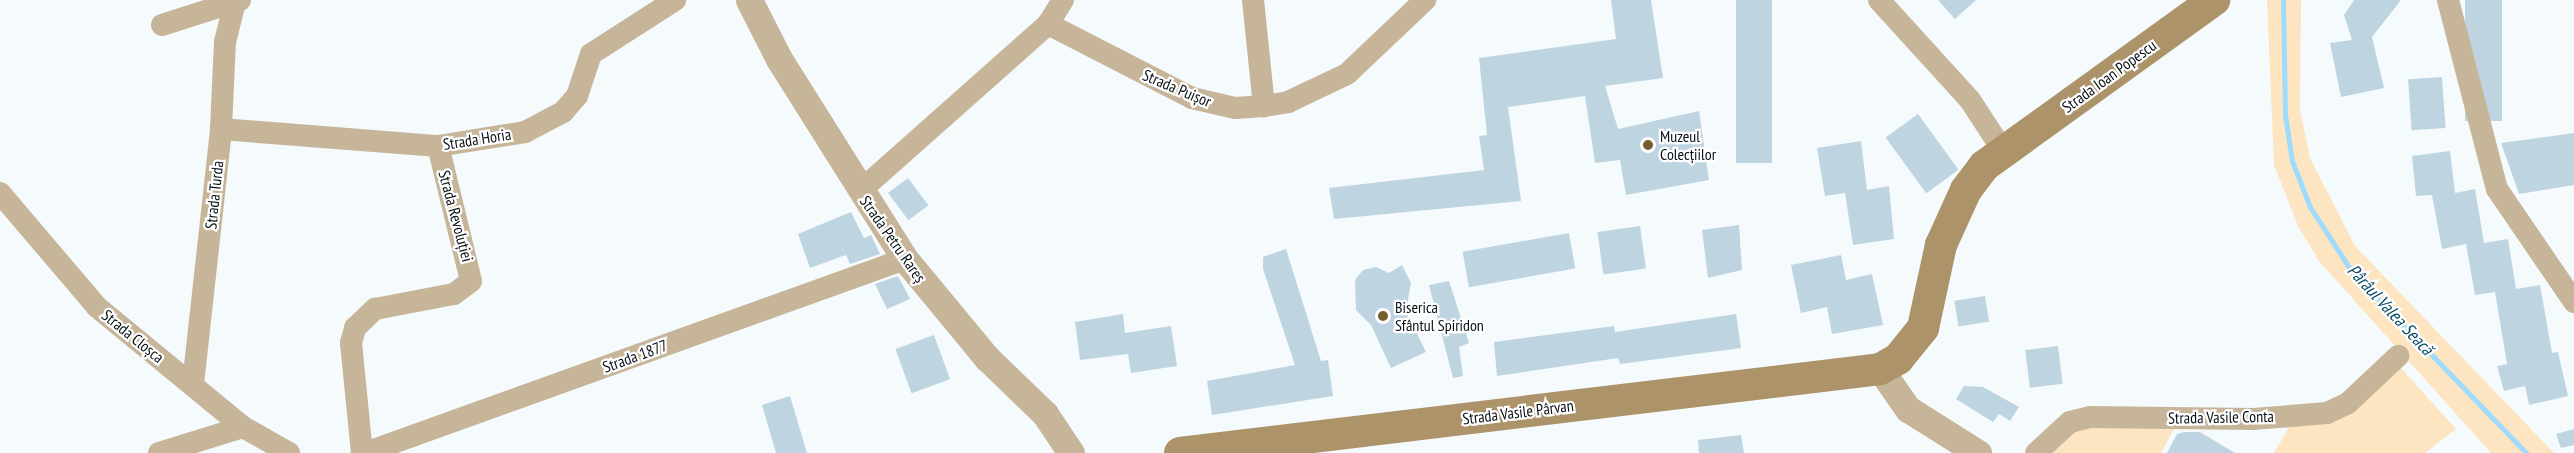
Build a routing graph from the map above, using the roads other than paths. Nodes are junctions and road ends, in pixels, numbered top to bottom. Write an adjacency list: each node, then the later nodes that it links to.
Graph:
1 (675, 0): 14 (street, Strada Horia)
2 (749, 0): 16 (street, Strada Petru Rareș)
3 (1064, 0): 10 (street)
4 (1253, 0): 12 (street)
5 (1425, 0): 12 (street, Strada Puișor)
6 (1879, 0): 15 (street)
7 (2214, 0): 15 (main road, Strada Ioan Popescu)
8 (2448, 0): 19 (street)
9 (237, 3): 11 (street); 13 (street, Strada Turda)
10 (1048, 24): 12 (street, Strada Puișor); 16 (street)
11 (162, 25)
12 (1264, 106)
13 (221, 129): 14 (street, Strada Horia); 22 (street, Strada Turda)
14 (438, 146): 26 (street, Strada Revoluției)
15 (2002, 149): 21 (main road, Strada Ioan Popescu)
16 (860, 190): 18 (street, Strada Petru Rareș)
17 (2, 201): 22 (street, Strada Cloșca)
18 (905, 259): 26 (street, Strada 1877); 27 (street, Strada Petru Rareș)
19 (2574, 302)
20 (2398, 356): 30 (street, Strada Vasile Conta)
21 (1868, 372): 28 (main road, Strada Vasile Pârvan); 29 (street)
22 (193, 384): 23 (street, Strada Cloșca)
23 (243, 427): 24 (street); 25 (street, Strada Cloșca)
24 (159, 453)
25 (289, 453)
26 (364, 453)
27 (1071, 453)
28 (1180, 453)
29 (1978, 453)
30 (2036, 453)

